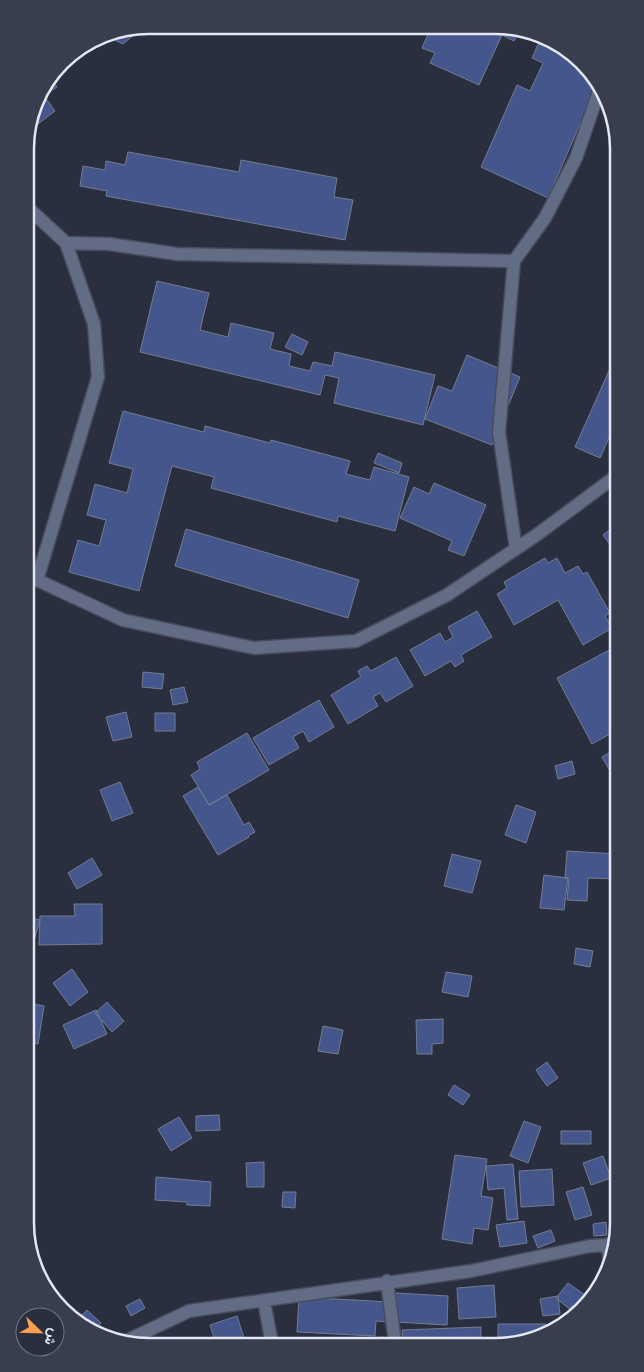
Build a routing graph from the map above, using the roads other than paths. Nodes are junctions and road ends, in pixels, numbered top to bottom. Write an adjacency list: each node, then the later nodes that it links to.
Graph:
1 (597, 96): 4 (street)
2 (34, 213): 3 (street)
3 (66, 243): 4 (street); 8 (street)
4 (514, 261): 6 (street)
5 (610, 480): 6 (street)
6 (516, 549): 8 (street)
7 (34, 575): 8 (street)
8 (37, 580)
9 (608, 1244): 10 (street)
10 (387, 1282): 11 (street); 14 (street)
11 (264, 1301): 12 (street); 13 (street)
12 (135, 1337)
13 (271, 1338)
14 (394, 1338)

